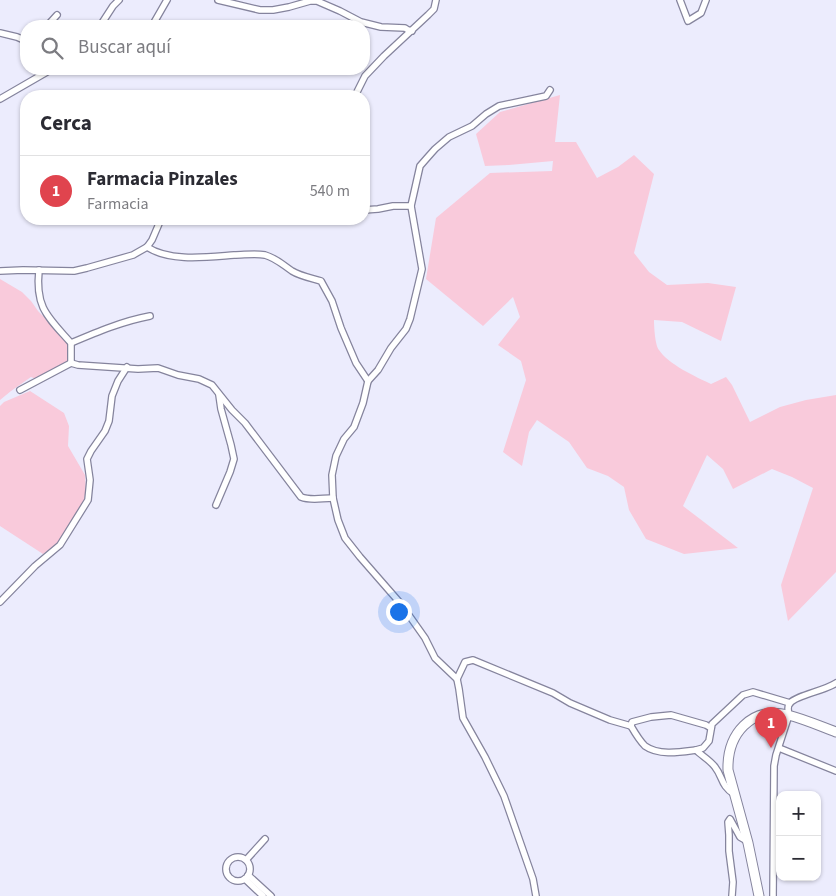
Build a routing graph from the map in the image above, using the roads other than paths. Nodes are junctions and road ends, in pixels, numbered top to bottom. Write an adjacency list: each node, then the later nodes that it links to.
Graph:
1 (119, 0): 9 (street)
2 (167, 0): 10 (street)
3 (218, 0): 11 (street)
4 (436, 0): 13 (street)
5 (680, 0): 6 (street)
6 (706, 0)
7 (57, 15): 8 (street)
8 (52, 20)
9 (104, 20)
10 (155, 20)
11 (357, 20)
12 (370, 24): 13 (street)
13 (412, 31): 16 (street)
14 (0, 33): 15 (street)
15 (20, 38)
16 (370, 71)
17 (42, 75): 21 (street)
18 (366, 75): 19 (street)
19 (358, 90)
20 (550, 90): 22 (street)
21 (0, 99)
22 (411, 206): 23 (street); 32 (street)
23 (370, 210)
24 (158, 225): 25 (street)
25 (147, 247): 26 (street); 32 (street)
26 (39, 270): 27 (street); 29 (street)
27 (0, 271)
28 (150, 316): 29 (street)
29 (71, 343): 30 (street)
30 (70, 363): 31 (street); 33 (street)
31 (127, 367): 34 (street); 37 (street)
32 (368, 381): 35 (street)
33 (20, 390)
34 (219, 393): 35 (street); 36 (street)
35 (333, 498): 38 (street)
36 (216, 505)
37 (0, 602)
38 (457, 679): 42 (street); 55 (street)
39 (836, 683): 40 (street)
40 (790, 703): 41 (street); 43 (street)
41 (789, 715): 44 (main road); 45 (street); 48 (main road)
42 (631, 726): 43 (street); 46 (street)
43 (711, 728): 46 (street)
44 (836, 732)
45 (779, 748): 47 (street); 58 (street)
46 (696, 750): 48 (street)
47 (836, 772)
48 (734, 794): 50 (main road)
49 (265, 839): 51 (street)
50 (747, 841): 56 (street); 57 (main road)
51 (246, 860): 52 (street); 52 (street)
52 (247, 877): 53 (street); 54 (street)
53 (263, 896)
54 (271, 896)
55 (536, 896)
56 (732, 896)
57 (759, 896)
58 (773, 896)

